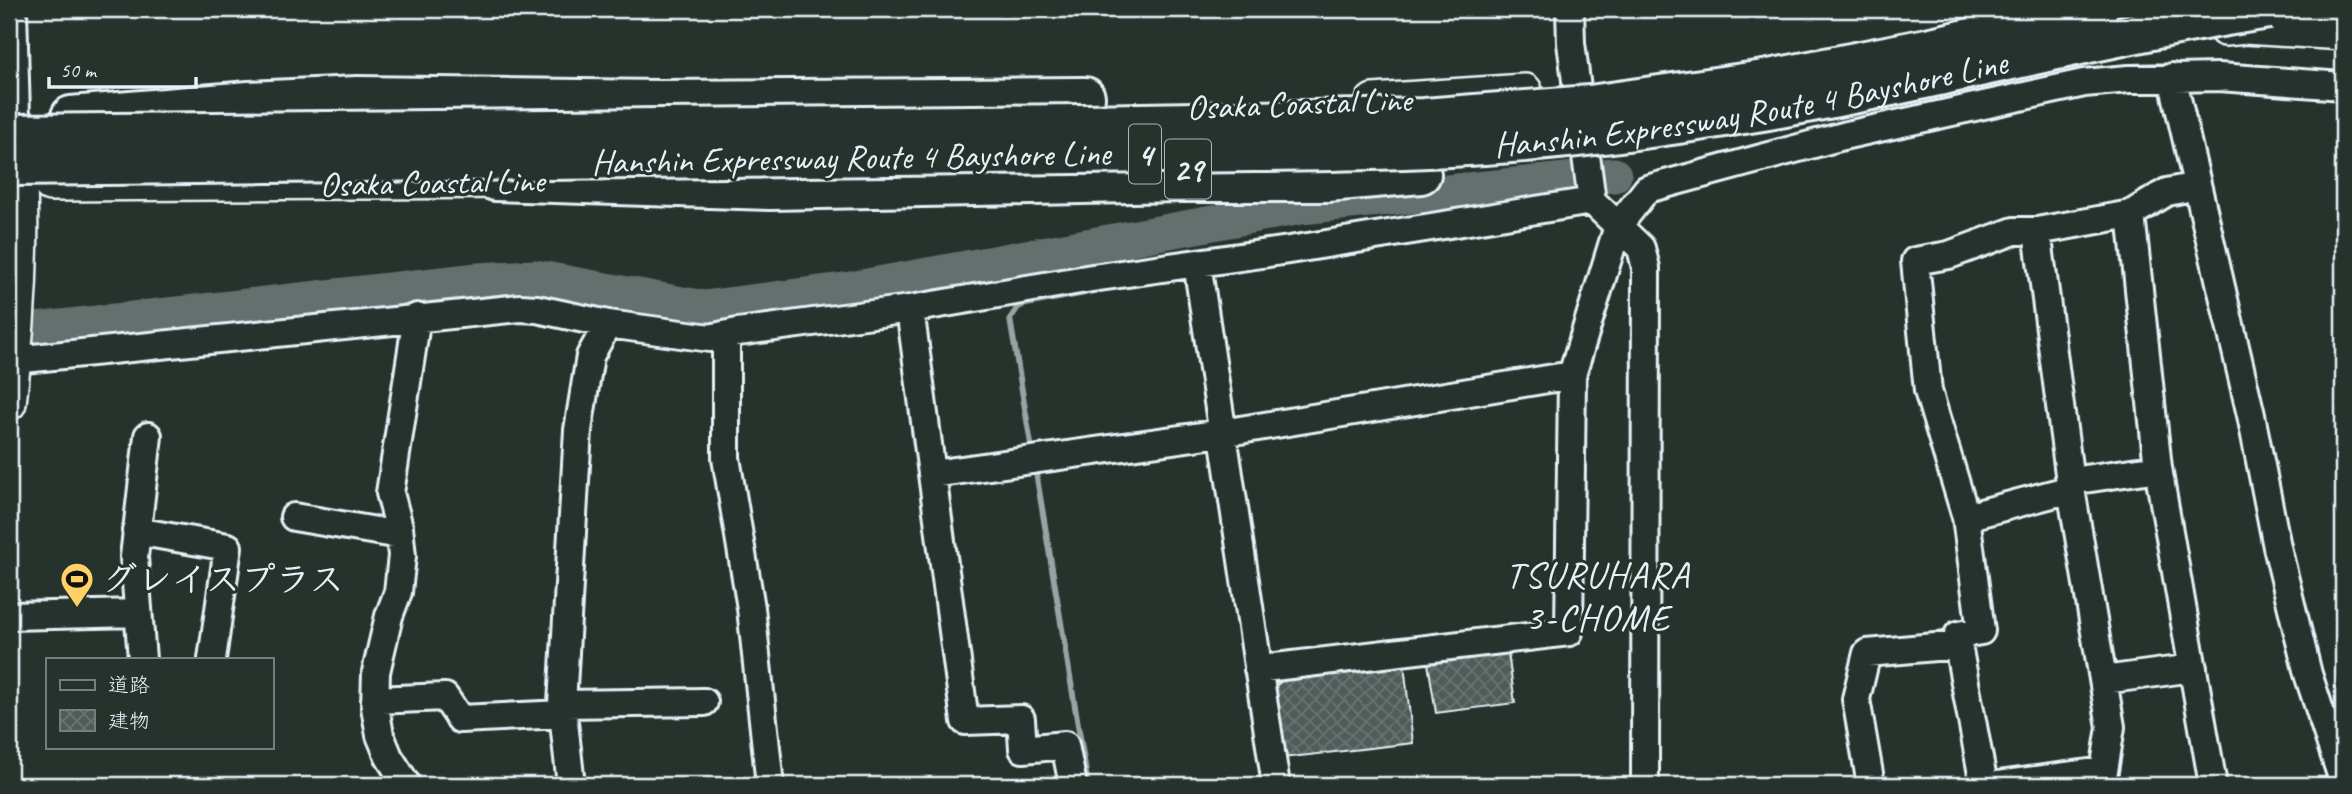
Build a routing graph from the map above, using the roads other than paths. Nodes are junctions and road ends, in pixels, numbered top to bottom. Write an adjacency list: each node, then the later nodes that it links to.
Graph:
1 (13, 9): 13 (street)
2 (1570, 9): 11 (street)
3 (2080, 9): 11 (main road, Osaka Coastal Line / 29)
4 (2098, 9): 9 (highway, Hanshin Expressway Route 4 Bayshore Line / 4, bridge)
5 (2269, 9): 8 (highway, Hanshin Expressway Route 4 Bayshore Line / 4, bridge)
6 (2343, 33): 14 (main road, Osaka Coastal Line / 29)
7 (2172, 77): 10 (street); 17 (street); 20 (street)
8 (1937, 78): 15 (highway, Hanshin Expressway Route 4 Bayshore Line / 4, bridge); 16 (highway, bridge)
9 (1764, 80): 12 (highway, bridge); 13 (highway, Hanshin Expressway Route 4 Bayshore Line / 4, bridge)
10 (2343, 86)
11 (1576, 88): 12 (main road, Osaka Coastal Line / 29); 14 (street)
12 (71, 116): 13 (main road, Osaka Coastal Line / 29)
13 (11, 122): 15 (main road)
14 (1584, 147): 16 (main road, Osaka Coastal Line / 29); 18 (street)
15 (13, 179): 16 (main road, Osaka Coastal Line / 29); 27 (main road)
16 (495, 181)
17 (2197, 186): 19 (street); 50 (street)
18 (1592, 201): 20 (street); 22 (street)
19 (2131, 214): 21 (street); 32 (street)
20 (1618, 226): 28 (street); 58 (street)
21 (2037, 230): 34 (street); 36 (street)
22 (1197, 263): 23 (street); 30 (street)
23 (910, 309): 26 (street); 33 (street)
24 (417, 317): 25 (street); 27 (street); 38 (street)
25 (608, 324): 26 (street); 49 (street)
26 (726, 335): 55 (street)
27 (15, 352): 29 (main road)
28 (1572, 375): 30 (street); 45 (street)
29 (9, 403)
30 (1222, 433): 33 (street); 45 (street)
31 (148, 436): 37 (street)
32 (2158, 468): 34 (street); 44 (street)
33 (933, 474): 56 (street)
34 (2071, 485): 36 (street); 46 (street)
35 (294, 517): 38 (street)
36 (1966, 517): 41 (street)
37 (136, 531): 39 (street); 43 (street)
38 (400, 534): 47 (street)
39 (138, 613): 40 (street); 42 (street)
40 (9, 616)
41 (1958, 645): 59 (street); 60 (street)
42 (142, 658)
43 (212, 658)
44 (2193, 668): 46 (street); 62 (street)
45 (1258, 669): 57 (street)
46 (2104, 680): 51 (street)
47 (375, 700): 49 (street); 53 (street)
48 (704, 702): 49 (street)
49 (563, 709): 54 (street)
50 (2334, 718): 52 (street)
51 (2105, 778): 61 (street)
52 (2343, 781)
53 (407, 785)
54 (571, 785)
55 (770, 785)
56 (1073, 785)
57 (1276, 785)
58 (1646, 785)
59 (1871, 785)
60 (1984, 785)
61 (1998, 785)
62 (2213, 785)

